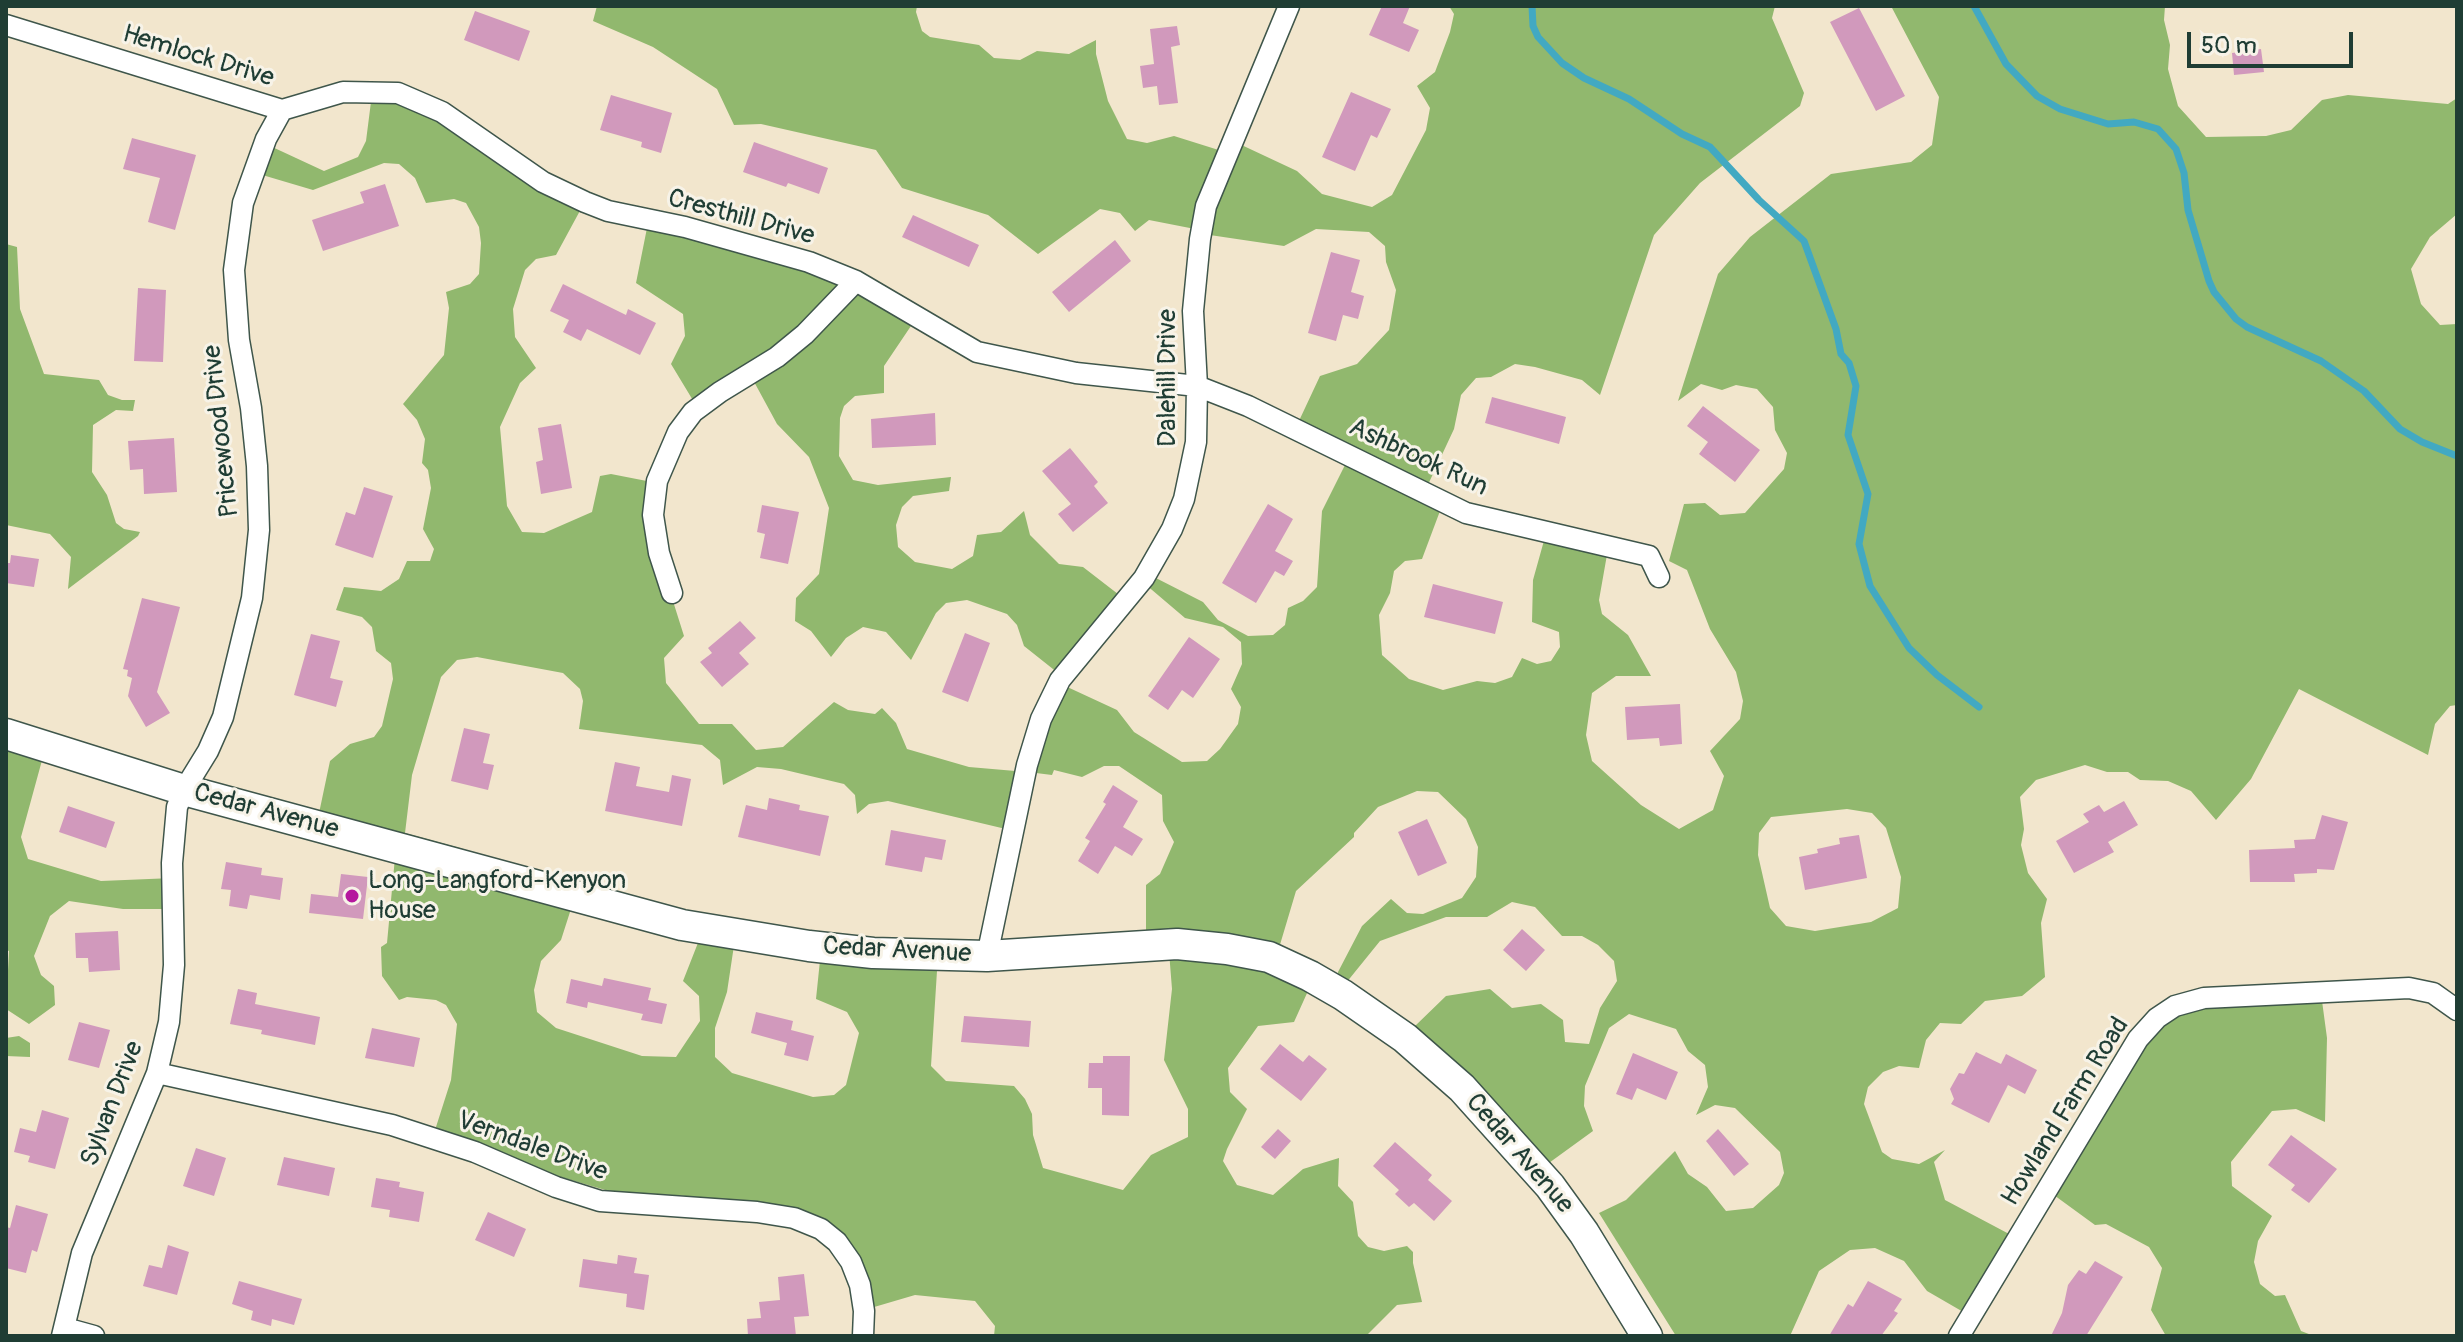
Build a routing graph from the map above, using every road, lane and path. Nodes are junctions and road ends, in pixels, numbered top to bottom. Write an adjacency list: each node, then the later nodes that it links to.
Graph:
1 (1289, 6): 5 (street, Dalehill Drive)
2 (6, 25): 3 (street, Hemlock Drive)
3 (282, 110): 4 (street, Cresthill Drive); 9 (street, Pricewood Drive)
4 (856, 281): 5 (street, Cresthill Drive); 7 (street)
5 (1197, 386): 6 (street, Ashbrook Run); 10 (street, Dalehill Drive)
6 (1659, 577)
7 (672, 593)
8 (6, 734): 9 (street, Cedar Avenue)
9 (184, 790): 10 (street, Cedar Avenue); 12 (street, Sylvan Drive)
10 (987, 956): 16 (street, Cedar Avenue)
11 (2457, 1010): 17 (street, Howland Farm Road)
12 (157, 1073): 13 (street, Sylvan Drive); 15 (street, Verndale Drive)
13 (64, 1332): 14 (street)
14 (94, 1336)
15 (863, 1336)
16 (1647, 1336)
17 (1959, 1336)

